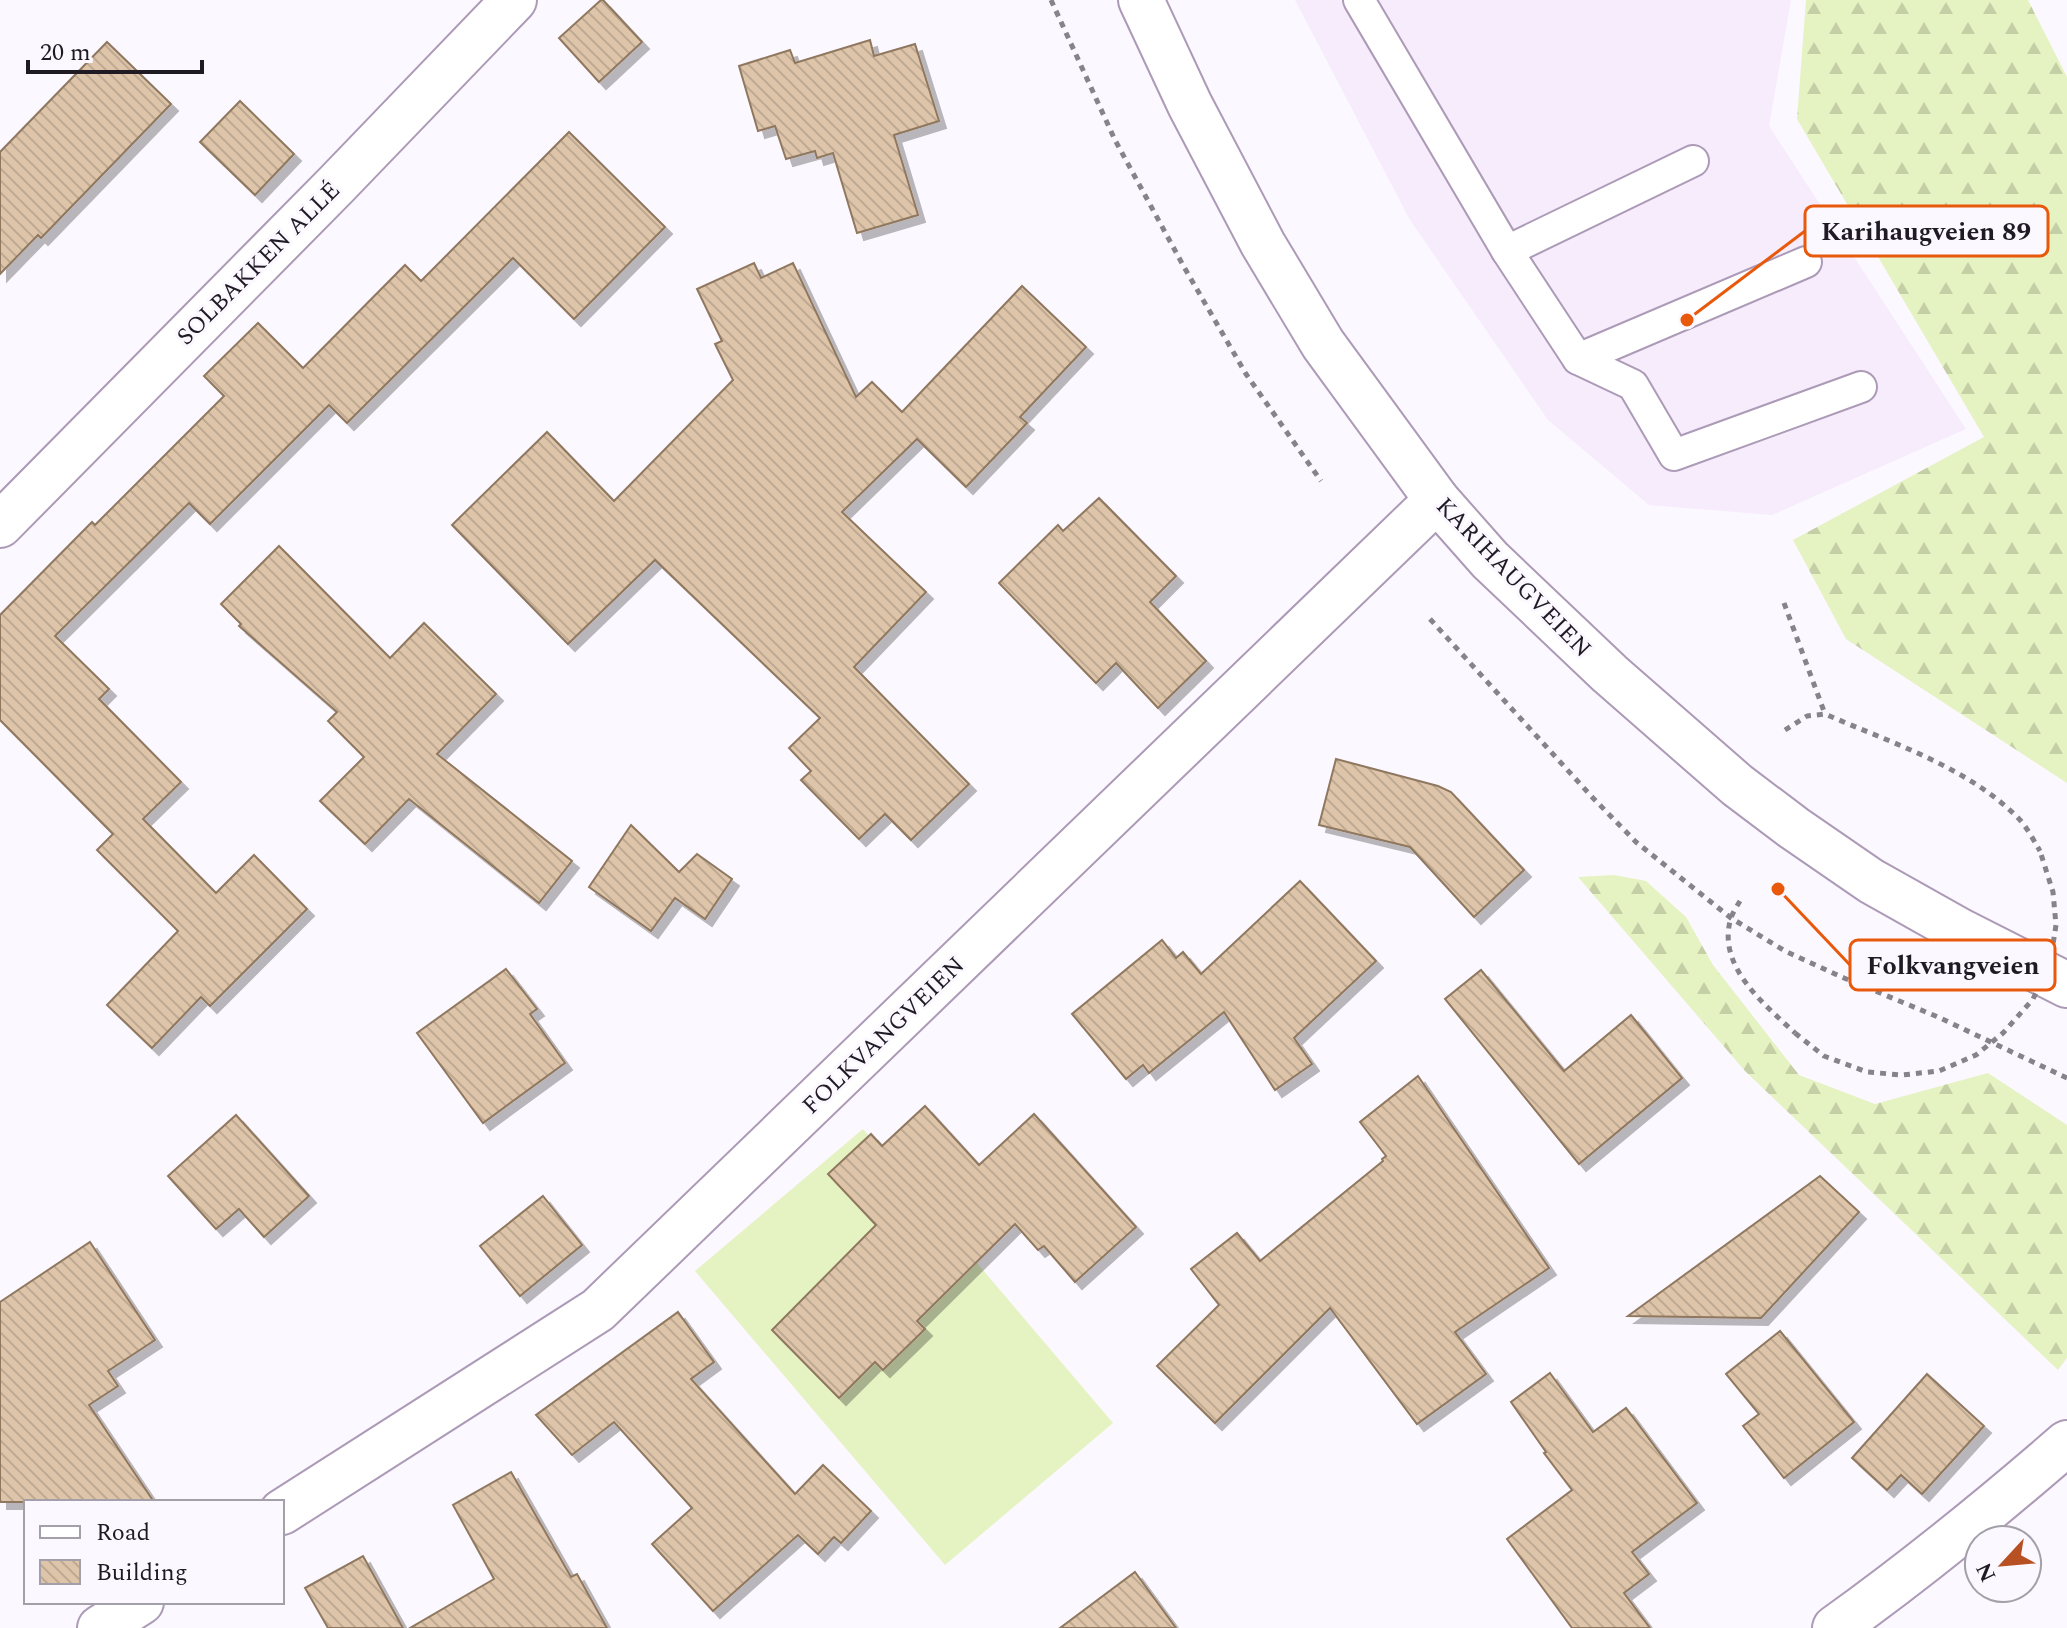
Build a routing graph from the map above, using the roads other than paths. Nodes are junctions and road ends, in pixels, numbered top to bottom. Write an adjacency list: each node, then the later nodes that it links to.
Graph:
1 (514, 0): 10 (street, SOLBAKKEN ALLÉ)
2 (1141, 0): 9 (street, KARIHAUGVEIEN)
3 (1359, 0): 5 (lane)
4 (1693, 161): 5 (lane)
5 (1507, 251): 7 (lane)
6 (1806, 262): 7 (lane)
7 (1578, 359): 8 (lane)
8 (1861, 387)
9 (1437, 500): 11 (street, KARIHAUGVEIEN); 13 (street, FOLKVANGVEIEN)
10 (0, 525)
11 (2067, 985)
12 (2067, 1443): 16 (street)
13 (284, 1511)
14 (138, 1604): 15 (street)
15 (100, 1628)
16 (1835, 1628)

